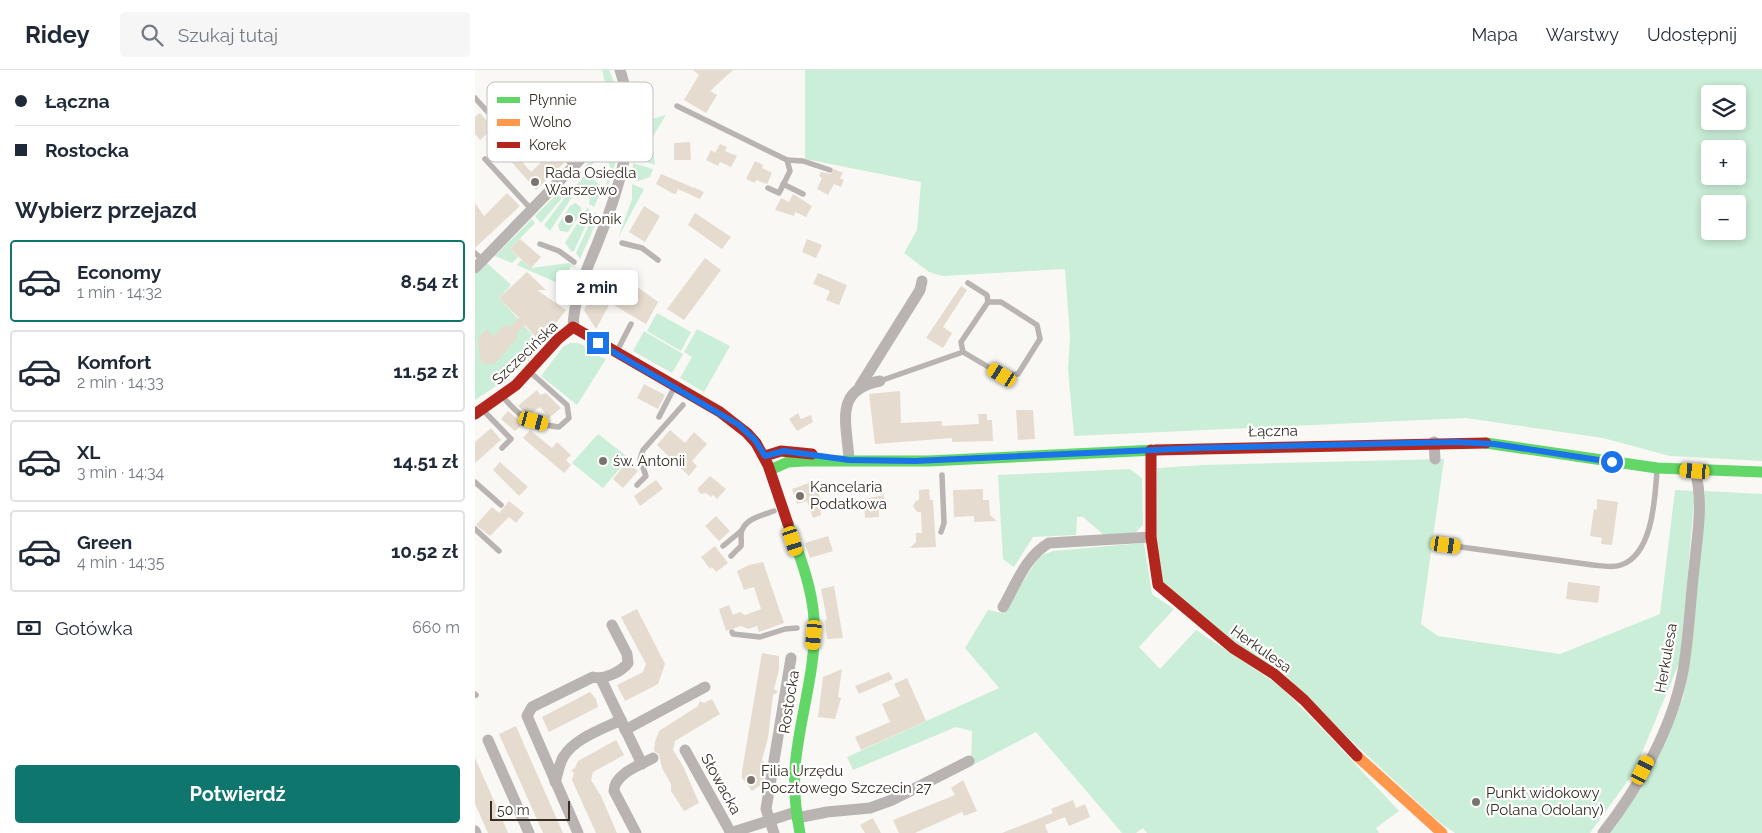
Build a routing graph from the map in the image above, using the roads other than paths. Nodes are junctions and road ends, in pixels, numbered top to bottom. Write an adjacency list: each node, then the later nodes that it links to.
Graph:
1 (475, 98): 3 (lane)
2 (677, 106): 4 (lane)
3 (487, 111)
4 (787, 160): 10 (lane); 11 (lane)
5 (488, 162): 14 (lane)
6 (569, 162): 9 (lane)
7 (577, 162): 9 (street)
8 (624, 162): 24 (street, Szczecińska)
9 (573, 166): 14 (street)
10 (830, 170)
11 (783, 184): 12 (lane); 13 (lane)
12 (768, 188)
13 (803, 194)
14 (531, 209): 17 (street)
15 (623, 243): 18 (lane)
16 (540, 244): 19 (lane)
17 (477, 260)
18 (657, 260)
19 (574, 262)
20 (922, 281): 30 (street)
21 (969, 283): 22 (lane)
22 (988, 302): 25 (lane); 25 (lane)
23 (631, 324): 26 (lane)
24 (573, 327): 26 (street, Rostocka); 27 (street, Szczecińska)
25 (963, 352): 28 (lane)
26 (616, 353): 29 (street, Rostocka)
27 (530, 372): 31 (street, Szczecińska); 31 (lane)
28 (880, 381): 30 (street)
29 (675, 386): 34 (lane); 38 (street, Rostocka)
30 (860, 386): 40 (street)
31 (502, 396): 33 (street, Szczecińska)
32 (683, 405): 48 (lane)
33 (479, 412): 36 (lane)
34 (659, 417)
35 (1435, 442): 37 (street, Łączna); 39 (street); 41 (street, Łączna)
36 (502, 448)
37 (1151, 450): 40 (street, Łączna); 54 (street, Herkulesa)
38 (765, 456): 40 (street, Łączna); 42 (street, Rostocka)
39 (1435, 459)
40 (849, 460): 42 (street, Łączna)
41 (1657, 468): 43 (street, Łączna); 55 (lane)
42 (770, 470): 73 (street, Rostocka)
43 (1695, 471): 44 (street, Łączna); 46 (street, Łączna); 82 (street, Herkulesa)
44 (1762, 472)
45 (942, 475): 53 (lane)
46 (1762, 478)
47 (475, 482): 49 (lane)
48 (637, 485)
49 (501, 505)
50 (773, 511): 52 (lane)
51 (475, 529): 57 (lane)
52 (741, 531): 56 (lane); 58 (lane)
53 (941, 532)
54 (1151, 537): 59 (street); 81 (street, Herkulesa)
55 (1446, 545)
56 (723, 546)
57 (499, 551)
58 (731, 556)
59 (1003, 608)
60 (612, 626): 64 (street)
61 (797, 628): 62 (lane)
62 (733, 632)
63 (791, 658): 74 (street)
64 (601, 679): 66 (street); 72 (street)
65 (705, 687): 66 (street)
66 (623, 725): 71 (street); 72 (street)
67 (488, 740): 75 (street)
68 (685, 750): 78 (street, Słowacka)
69 (653, 758): 71 (street)
70 (969, 761): 73 (street, Słowacka)
71 (642, 764): 77 (street)
72 (555, 782): 76 (street)
73 (796, 815): 74 (street, Słowacka); 80 (street, Rostocka)
74 (768, 820): 78 (street, Słowacka); 79 (street)
75 (529, 833)
76 (578, 833)
77 (636, 833)
78 (730, 833)
79 (774, 833)
80 (800, 833)
81 (1442, 833)
82 (1603, 833)

